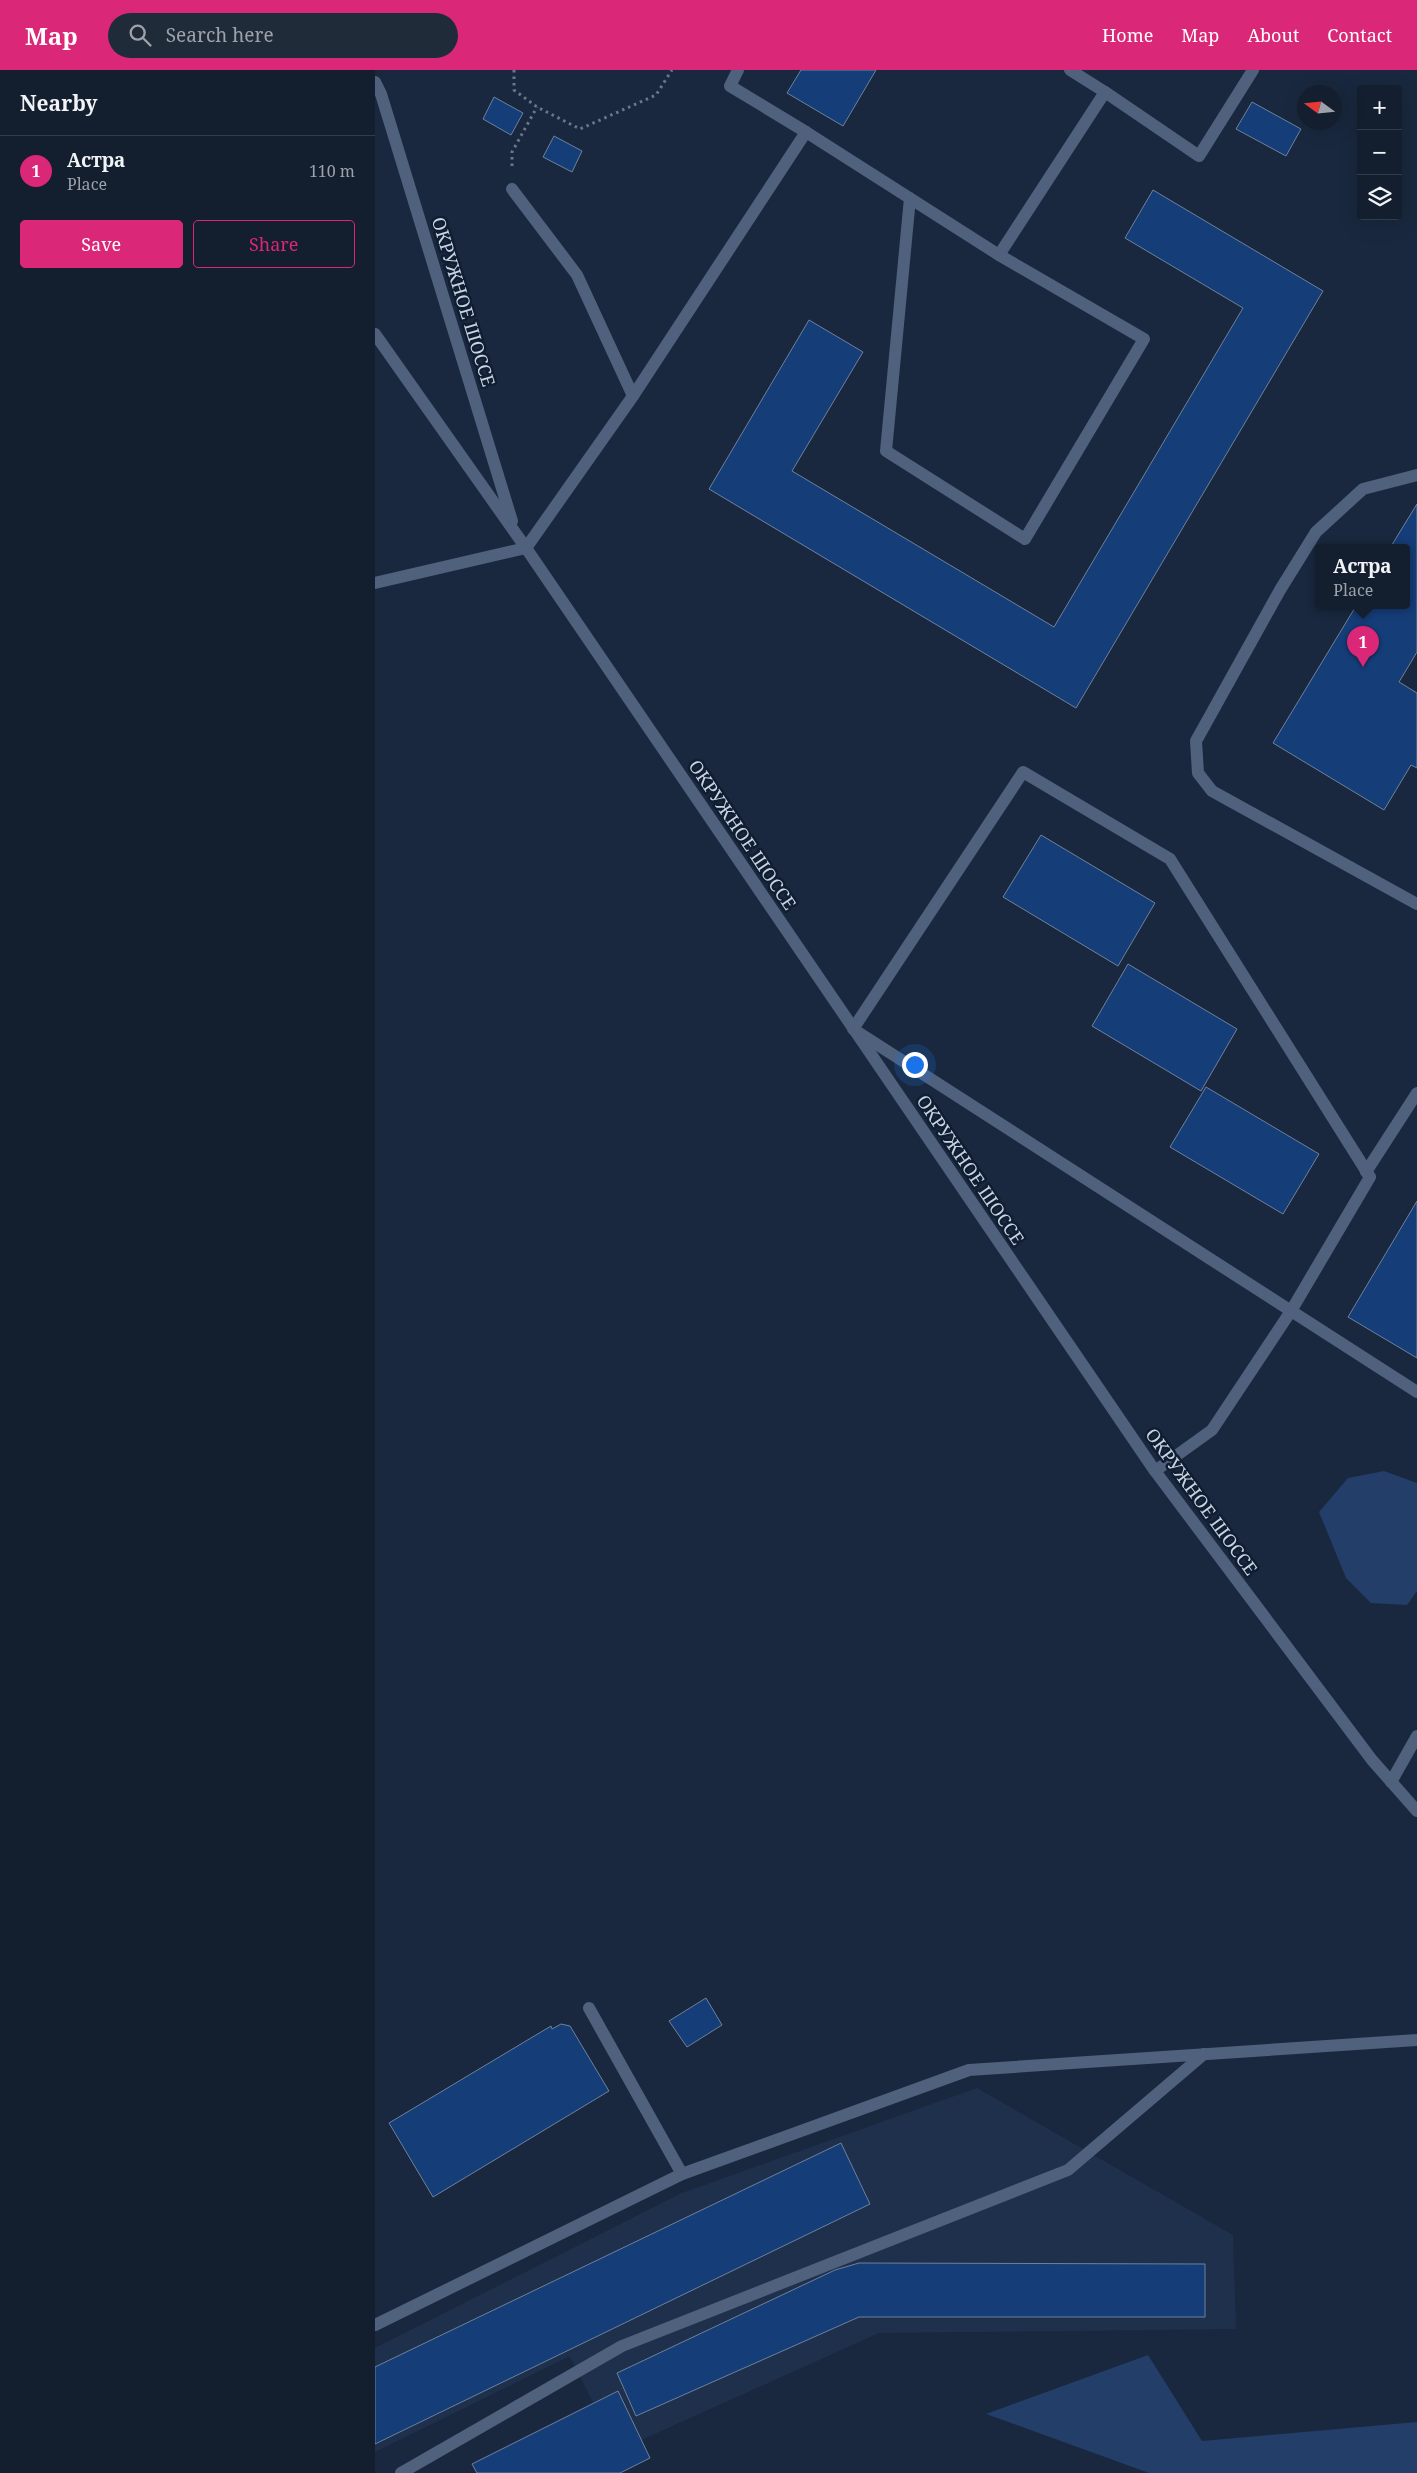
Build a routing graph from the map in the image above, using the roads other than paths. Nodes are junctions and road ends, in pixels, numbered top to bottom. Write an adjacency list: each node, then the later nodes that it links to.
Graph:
1 (738, 70): 6 (street)
2 (1070, 70): 5 (street)
3 (1253, 70): 5 (street)
4 (375, 82): 13 (street, ОКРУЖНОЕ ШОССЕ)
5 (1105, 92): 9 (street)
6 (806, 132): 8 (street); 11 (street)
7 (513, 189): 11 (street)
8 (910, 198): 9 (street); 9 (street)
9 (999, 255)
10 (375, 334): 13 (street, ОКРУЖНОЕ ШОССЕ)
11 (633, 396): 14 (street)
12 (1417, 475): 16 (street)
13 (516, 533): 14 (street, ОКРУЖНОЕ ШОССЕ)
14 (527, 548): 15 (street); 17 (street, ОКРУЖНОЕ ШОССЕ)
15 (375, 583)
16 (1417, 904)
17 (853, 1029): 19 (street); 20 (street); 22 (street, ОКРУЖНОЕ ШОССЕ)
18 (1417, 1093): 19 (street)
19 (1366, 1172): 20 (street)
20 (1291, 1311): 21 (street); 22 (street)
21 (1417, 1392)
22 (1155, 1471): 24 (street, ОКРУЖНОЕ ШОССЕ)
23 (1417, 1736): 24 (street)
24 (1391, 1782): 25 (street, ОКРУЖНОЕ ШОССЕ)
25 (1417, 1811)
26 (589, 2008): 29 (street)
27 (1417, 2040): 28 (street)
28 (1204, 2054): 29 (street); 31 (street)
29 (682, 2174): 30 (street)
30 (375, 2324)
31 (401, 2473)

